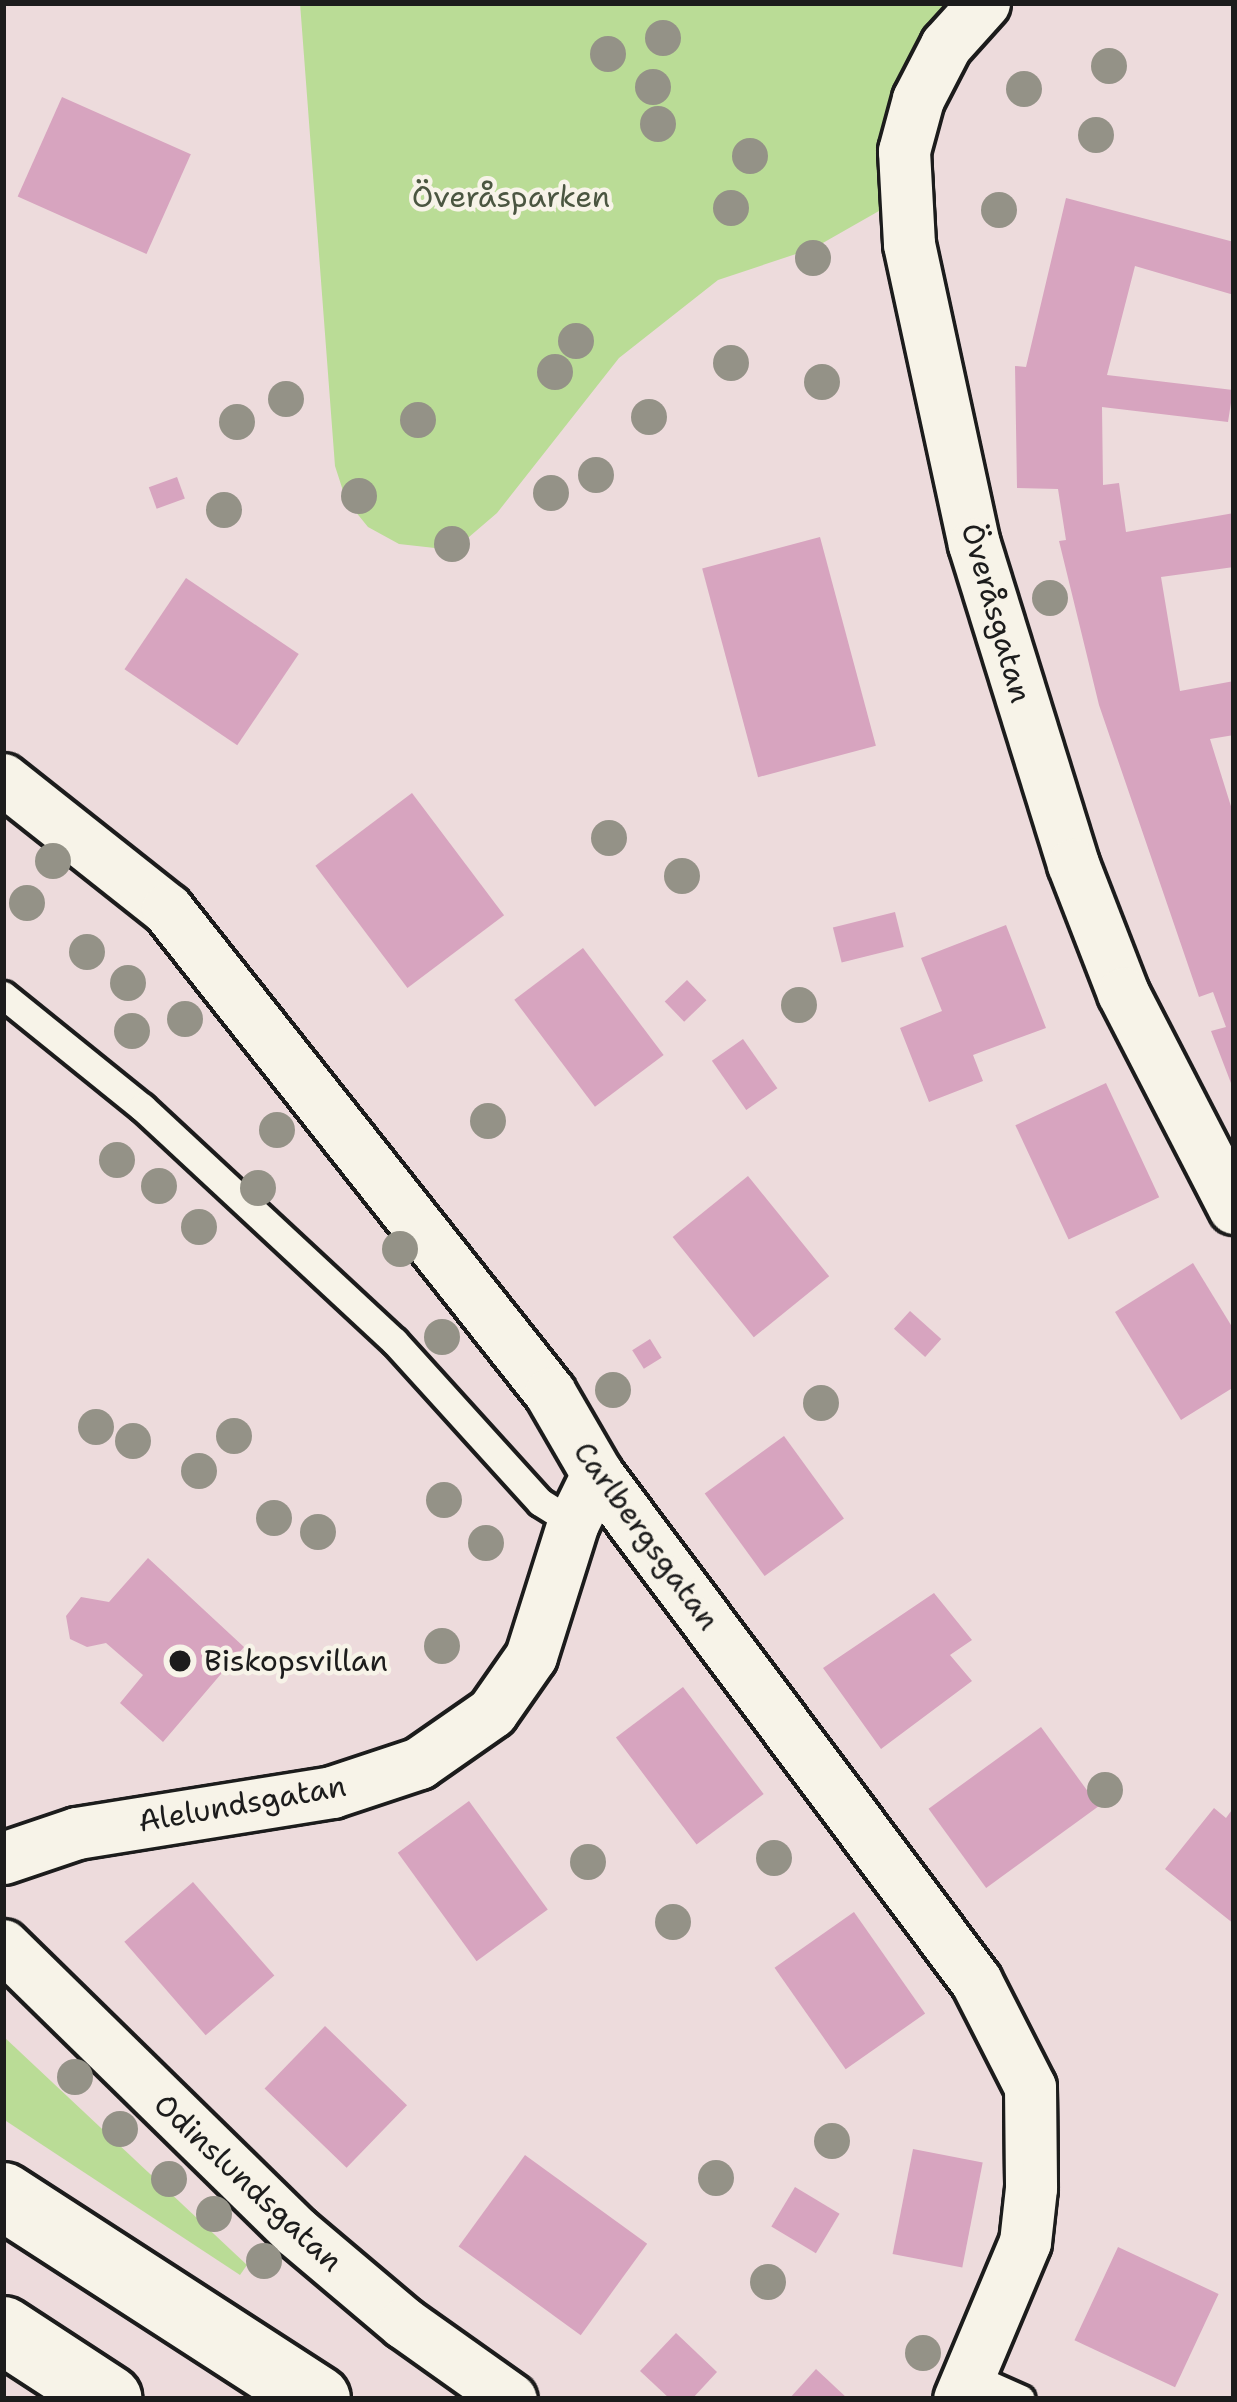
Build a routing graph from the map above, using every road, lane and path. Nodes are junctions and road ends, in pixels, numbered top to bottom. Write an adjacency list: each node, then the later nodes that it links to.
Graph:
1 (984, 3): 4 (street, Överåsgatan)
2 (3, 779): 5 (street, Carlbergsgatan)
3 (3, 995): 6 (lane)
4 (1234, 1208)
5 (597, 1474): 6 (street, Alelundsgatan); 11 (street, Carlbergsgatan)
6 (573, 1523): 7 (street, Alelundsgatan)
7 (3, 1858)
8 (3, 1945): 14 (street, Odinslundsgatan)
9 (3, 2196): 13 (highway)
10 (3, 2330): 12 (highway)
11 (962, 2387): 15 (lane)
12 (107, 2398)
13 (317, 2399)
14 (511, 2399)
15 (1021, 2399)

